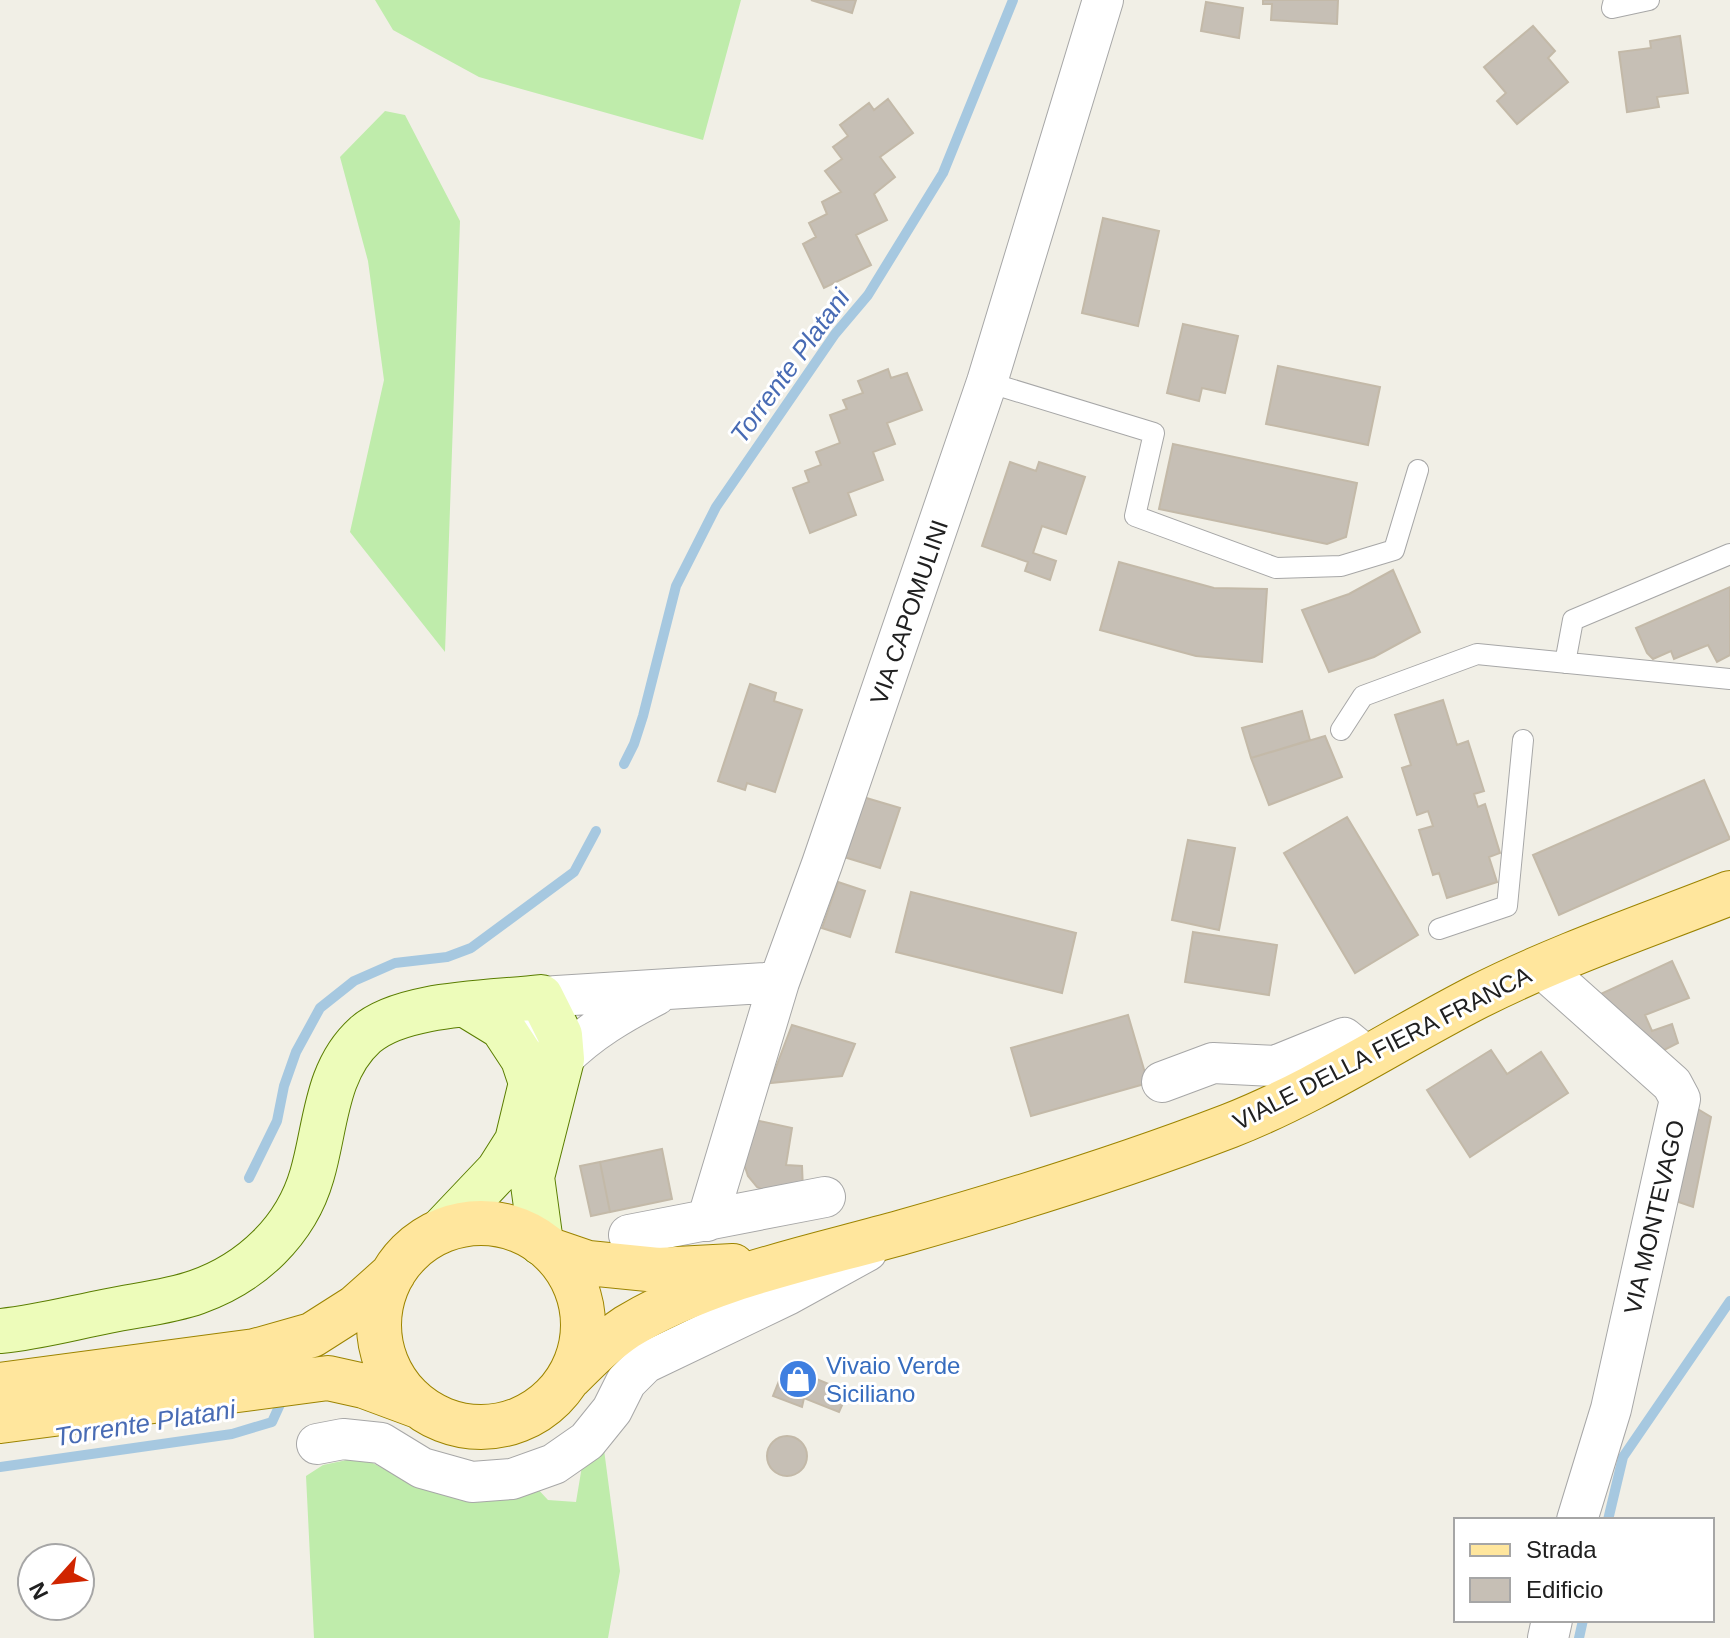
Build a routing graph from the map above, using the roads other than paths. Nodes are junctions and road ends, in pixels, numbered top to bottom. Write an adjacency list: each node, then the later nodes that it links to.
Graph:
1 (1103, 0): 4 (street, VIA CAPOMULINI)
2 (1614, 0): 3 (lane)
3 (1649, 0)
4 (987, 382): 5 (lane); 14 (street, VIA CAPOMULINI)
5 (1418, 470)
6 (1730, 554): 7 (lane)
7 (1565, 663): 8 (lane); 9 (lane)
8 (1730, 679)
9 (1341, 730)
10 (1523, 740): 12 (lane)
11 (1730, 893): 13 (main road, VIALE DELLA FIERA FRANCA)
12 (1439, 929)
13 (1542, 968): 18 (main road, VIALE DELLA FIERA FRANCA); 35 (street, VIA MONTEVAGO)
14 (779, 982): 15 (street); 22 (street, VIA CAPOMULINI)
15 (670, 987): 16 (street); 19 (street)
16 (541, 997): 17 (main road); 19 (main road)
17 (466, 1005): 19 (main road); 29 (main road)
18 (1367, 1057): 20 (street); 24 (main road, VIALE DELLA FIERA FRANCA)
19 (546, 1071): 23 (main road); 26 (main road)
20 (1162, 1082)
21 (825, 1197): 22 (street)
22 (707, 1221): 25 (street)
23 (442, 1230): 26 (main road); 28 (main road)
24 (902, 1232): 27 (main road, VIALE DELLA FIERA FRANCA); 34 (street)
25 (629, 1235)
26 (545, 1246): 27 (main road); 30 (main road)
27 (799, 1258): 30 (main road)
28 (393, 1274): 31 (main road); 32 (main road)
29 (0, 1331)
30 (570, 1377): 32 (main road)
31 (0, 1385)
32 (421, 1408): 33 (main road)
33 (0, 1421)
34 (317, 1444)
35 (1578, 1518)

